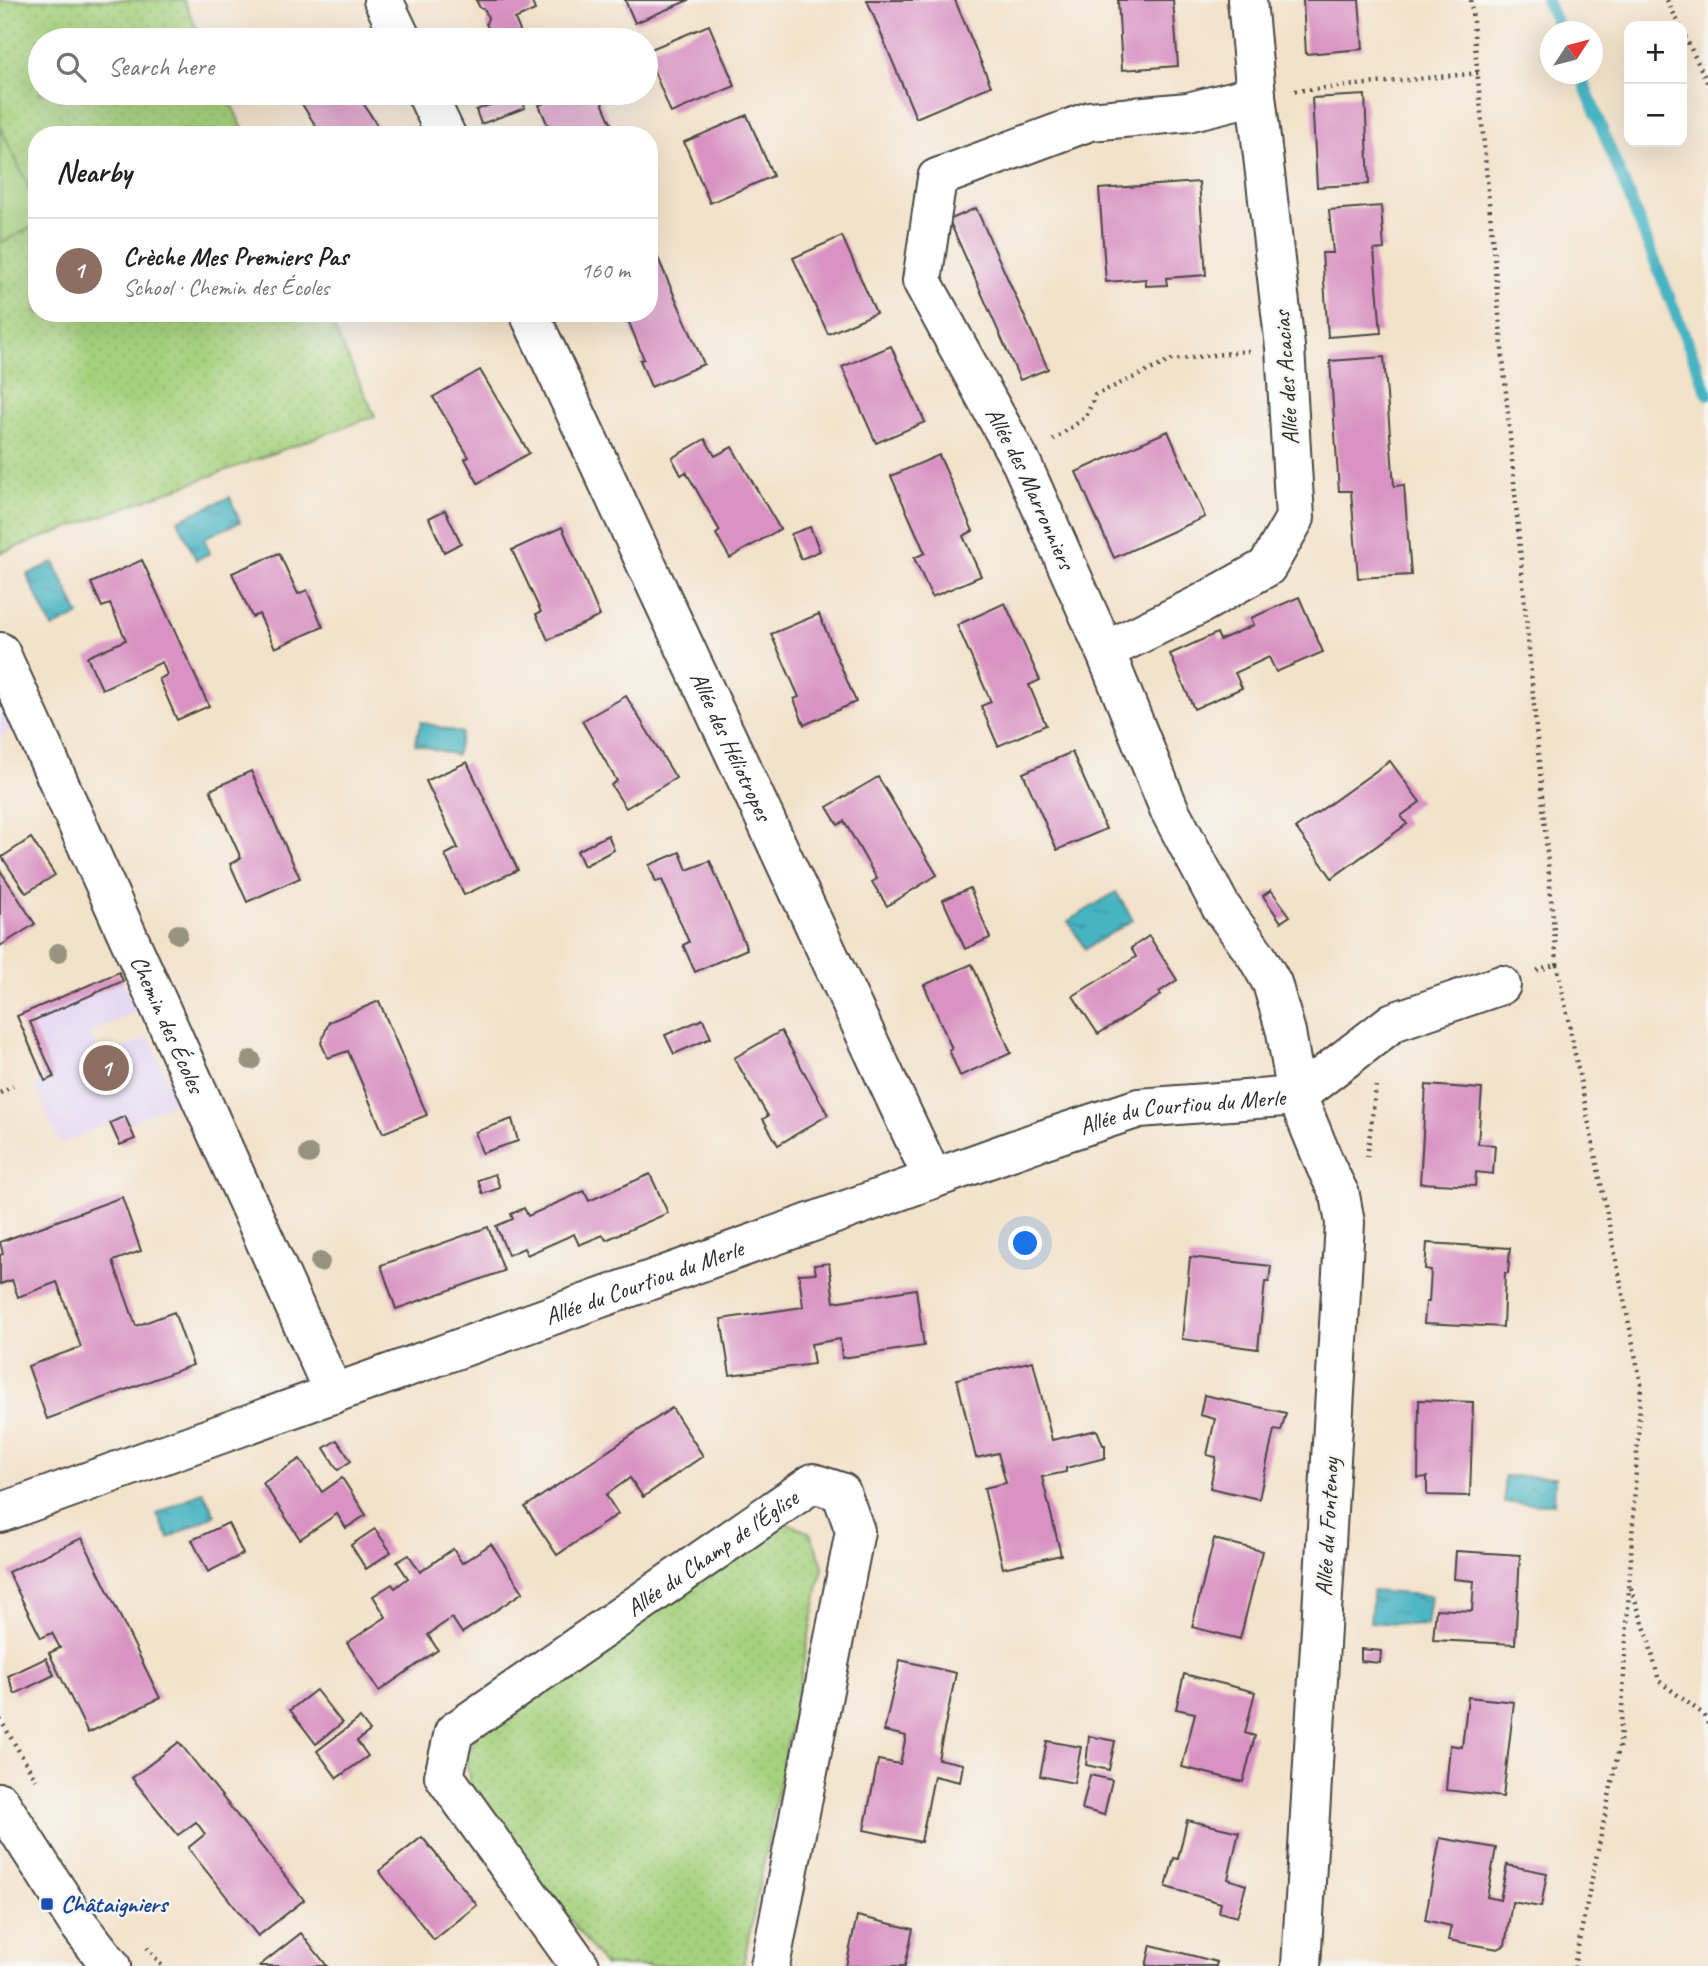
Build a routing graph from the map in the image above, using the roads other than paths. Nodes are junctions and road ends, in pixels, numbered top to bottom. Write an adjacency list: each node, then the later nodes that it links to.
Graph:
1 (383, 0): 3 (street)
2 (1247, 0): 4 (street, Allée des Acacias)
3 (396, 28)
4 (1256, 95): 8 (street, Allée des Acacias); 8 (street, Allée des Marronniers)
5 (432, 105): 6 (street)
6 (442, 126)
7 (533, 322): 12 (street, Allée des Héliotropes)
8 (1105, 651): 11 (street, Allée des Marronniers)
9 (0, 652): 13 (street, Chemin des Écoles)
10 (1501, 985): 11 (street)
11 (1297, 1097): 12 (street, Allée du Courtiou du Merle); 19 (street, Allée du Fontenoy)
12 (933, 1179): 13 (street, Allée du Courtiou du Merle)
13 (334, 1394): 14 (street, Allée du Courtiou du Merle)
14 (0, 1513)
15 (0, 1802): 16 (street)
16 (111, 1966)
17 (580, 1966): 18 (street, Allée du Champ de l'Église)
18 (770, 1966)
19 (1301, 1966)

